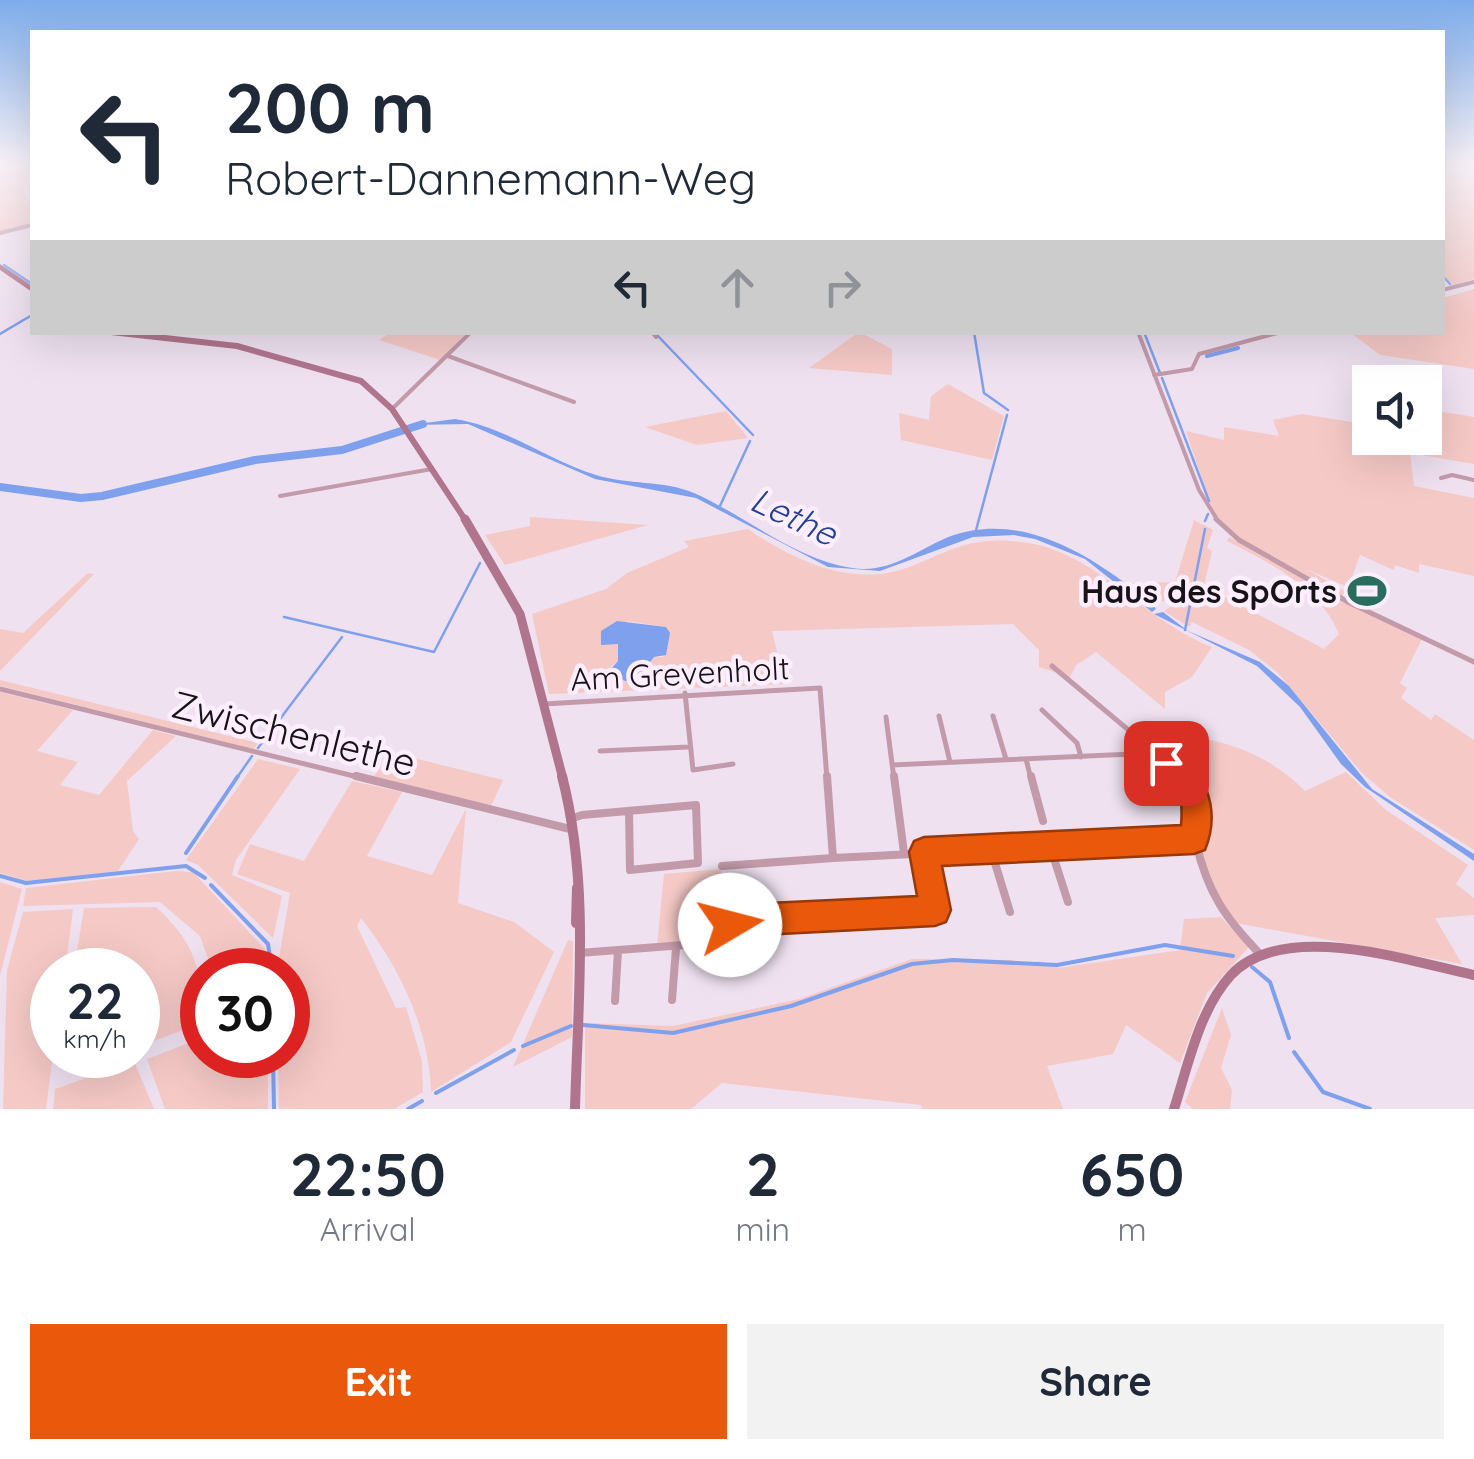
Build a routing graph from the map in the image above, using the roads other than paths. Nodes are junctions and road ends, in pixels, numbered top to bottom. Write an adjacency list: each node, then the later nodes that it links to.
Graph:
1 (30, 226): 2 (street)
2 (0, 233)
3 (0, 267): 5 (street)
4 (1474, 282): 6 (street)
5 (30, 288)
6 (1445, 289)
7 (138, 335): 12 (street)
8 (190, 335): 12 (street)
9 (468, 335): 13 (street)
10 (1139, 335): 14 (street)
11 (1270, 335): 14 (street)
12 (182, 340): 16 (street)
13 (448, 356): 15 (street); 16 (street)
14 (1154, 376): 21 (street)
15 (574, 402)
16 (392, 409): 17 (street)
17 (432, 469): 20 (street); 25 (street)
18 (1441, 478): 19 (street)
19 (1474, 480)
20 (280, 496)
21 (1474, 662)
22 (1052, 666): 32 (street)
23 (0, 689): 41 (street, Zwischenlethe)
24 (686, 694): 25 (street, Am Grevenholt); 30 (street); 47 (street, Am Grevenholt)
25 (544, 704): 41 (street)
26 (1042, 710): 33 (street)
27 (939, 716): 36 (street)
28 (993, 716): 34 (street)
29 (886, 717): 38 (street)
30 (688, 747): 31 (street); 37 (street)
31 (600, 751)
32 (1154, 753): 33 (street); 42 (street)
33 (1082, 757): 35 (street)
34 (1006, 759): 35 (street); 36 (street)
35 (1026, 759): 40 (street)
36 (950, 762): 38 (street)
37 (733, 764)
38 (892, 765): 45 (street)
39 (629, 811): 39 (street); 41 (street)
40 (1043, 821)
41 (574, 822): 51 (street)
42 (1194, 840): 43 (street); 54 (street)
43 (1050, 846): 44 (street); 49 (street)
44 (991, 850): 46 (street); 50 (street)
45 (904, 852): 46 (street); 47 (street)
46 (924, 852): 52 (street)
47 (833, 858): 48 (street)
48 (722, 866)
49 (1068, 902)
50 (1010, 912)
51 (578, 946): 53 (street); 58 (street)
52 (676, 948): 53 (street); 56 (street)
53 (618, 951): 57 (street)
54 (1261, 955): 55 (street); 59 (street)
55 (1474, 975)
56 (672, 1000)
57 (615, 1001)
58 (575, 1109)
59 (1174, 1109)

